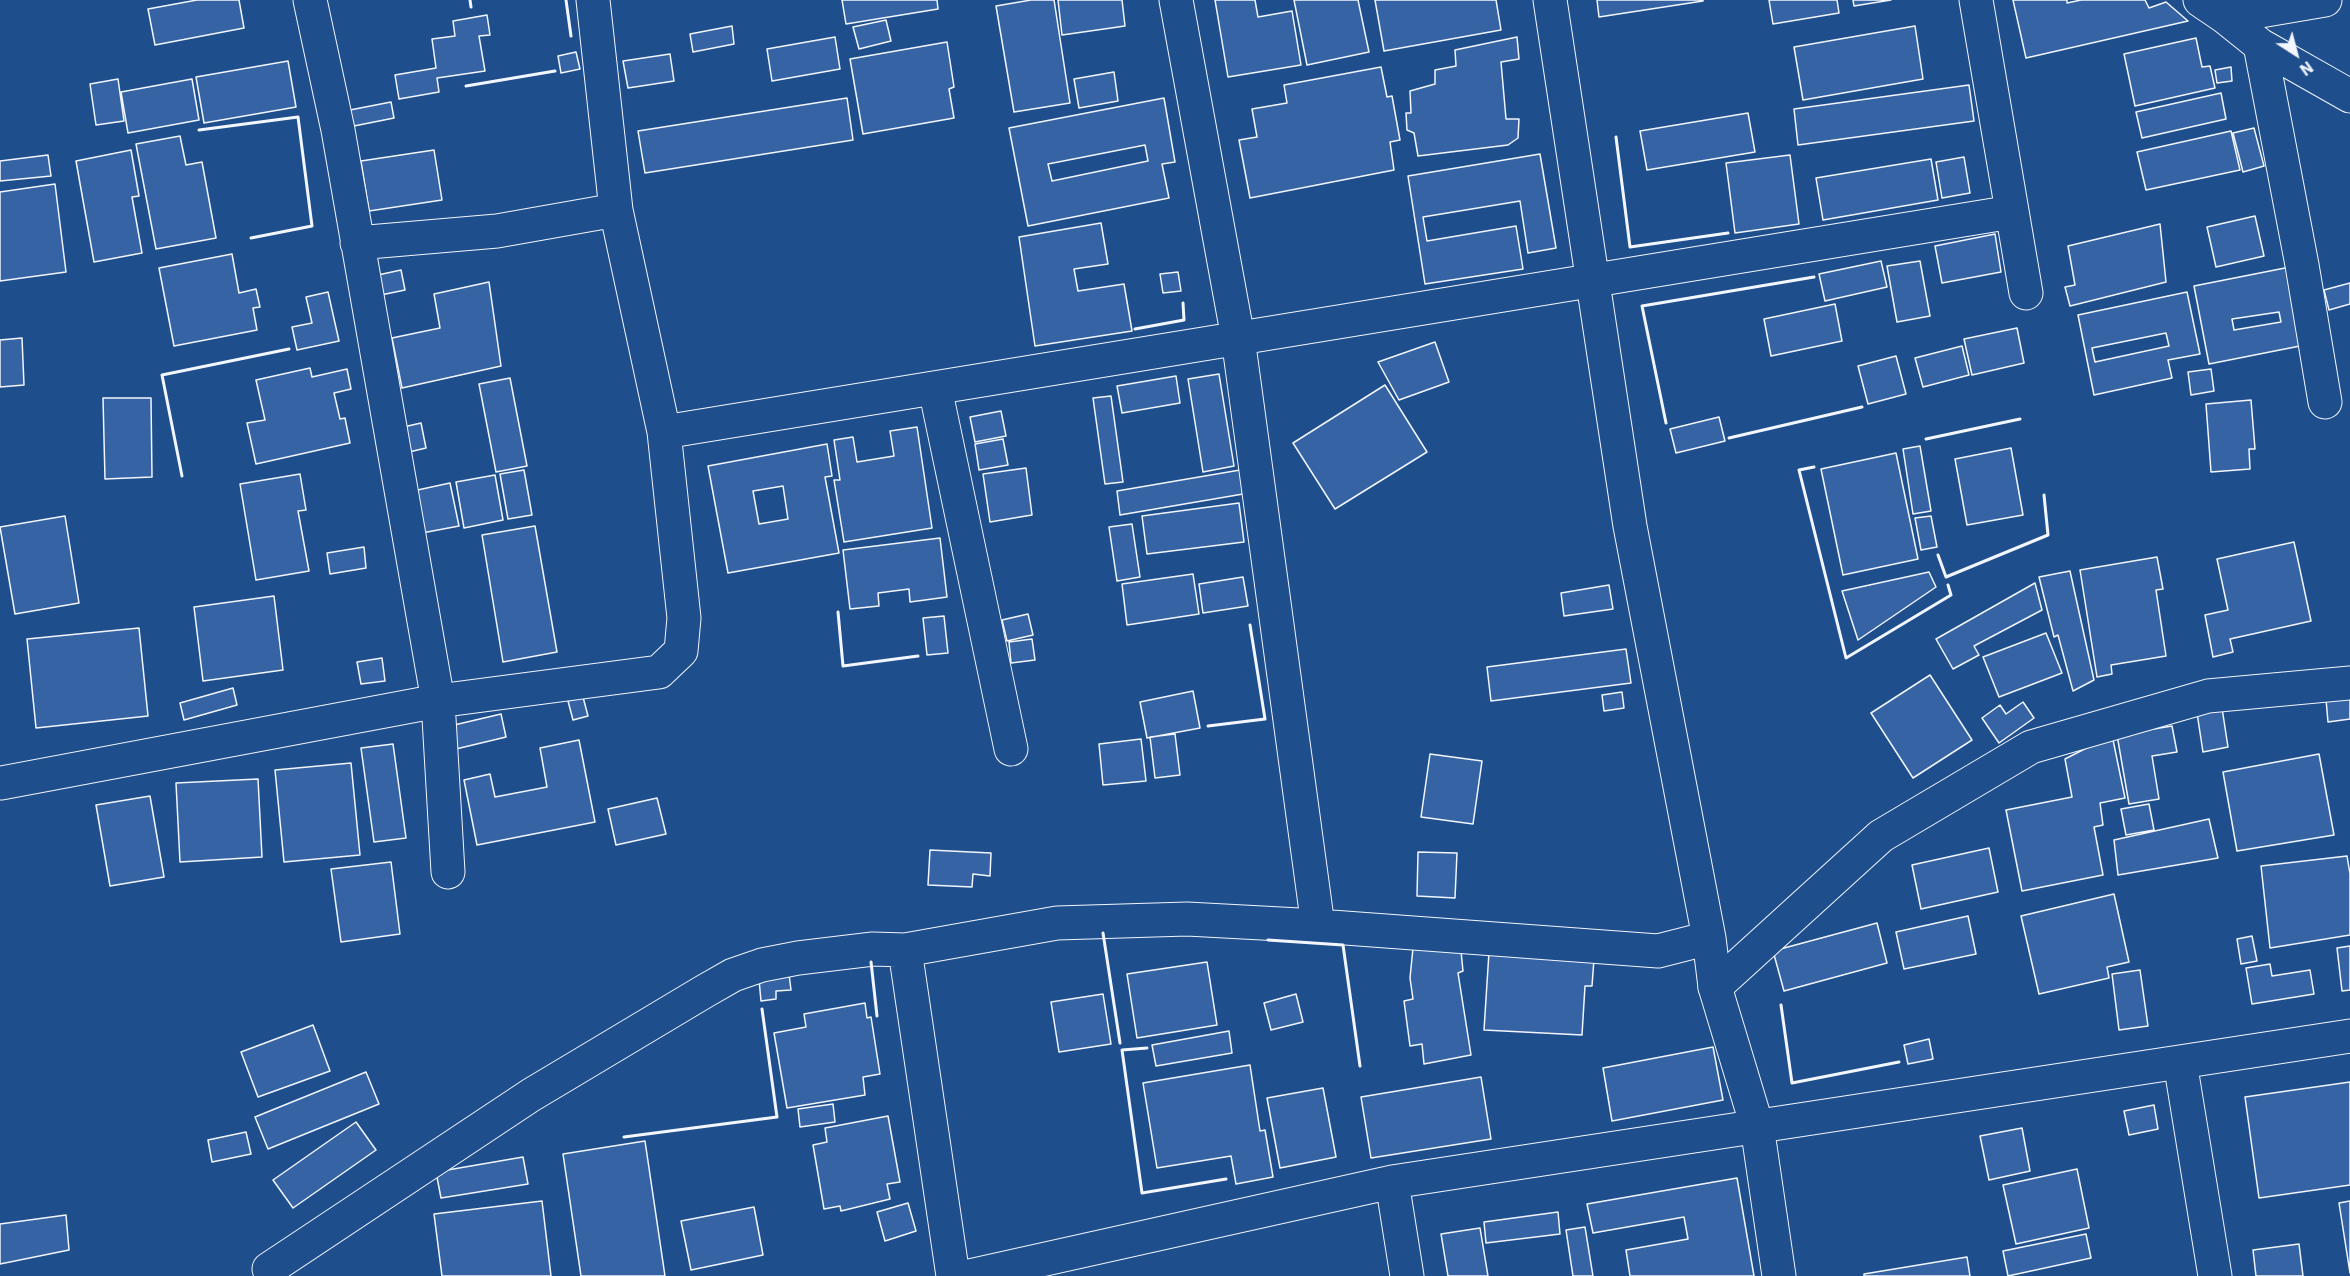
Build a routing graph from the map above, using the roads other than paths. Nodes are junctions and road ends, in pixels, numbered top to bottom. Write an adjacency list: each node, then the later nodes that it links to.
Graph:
1 (310, 0): 12 (street)
2 (593, 0): 10 (street)
3 (1176, 0): 15 (street)
4 (1550, 0): 13 (street)
5 (1976, 0): 11 (street)
6 (2325, 0): 7 (street)
7 (2212, 8): 8 (street)
8 (2260, 45): 9 (street); 17 (street)
9 (2350, 96)
10 (616, 210): 12 (street); 18 (street)
11 (2012, 212): 13 (street); 14 (street)
12 (357, 243): 20 (street)
13 (1593, 281): 15 (street); 25 (street)
14 (2026, 293)
15 (1238, 338): 16 (street); 24 (street)
16 (934, 388): 18 (street); 21 (street)
17 (2325, 402)
18 (664, 432): 20 (street)
19 (2350, 682): 27 (street)
20 (438, 701): 22 (street); 23 (street)
21 (1011, 749)
22 (0, 782)
23 (448, 872)
24 (1318, 926): 25 (street); 26 (street)
25 (1709, 938): 27 (street)
26 (906, 950): 32 (street); 33 (street)
27 (1715, 987): 30 (street)
28 (2350, 1036): 29 (street)
29 (2180, 1062): 30 (street); 37 (street)
30 (1757, 1126): 31 (street); 36 (street)
31 (1392, 1182): 34 (street); 35 (street)
32 (269, 1269)
33 (953, 1276)
34 (969, 1276)
35 (1407, 1276)
36 (1779, 1276)
37 (2215, 1276)

